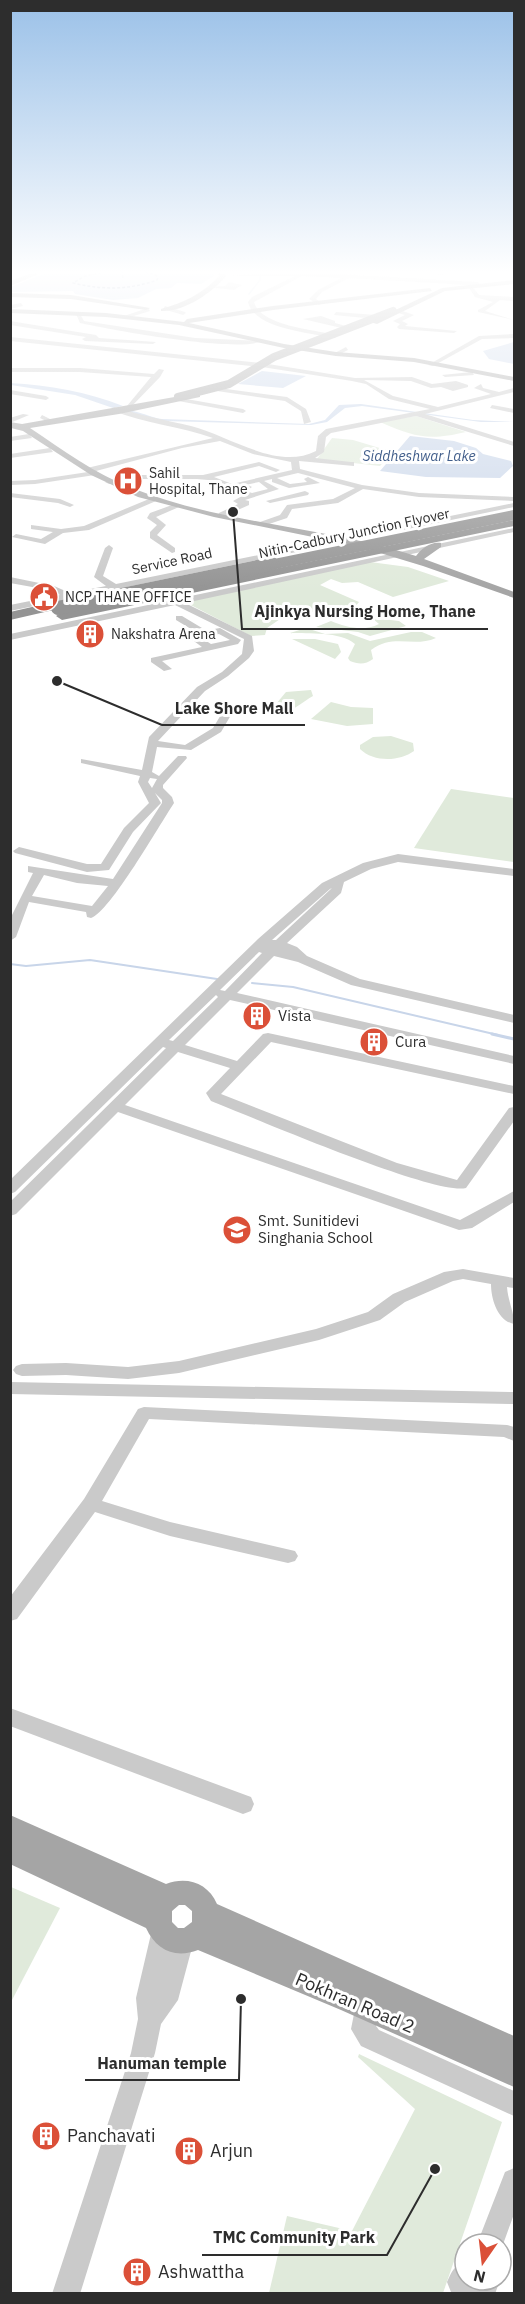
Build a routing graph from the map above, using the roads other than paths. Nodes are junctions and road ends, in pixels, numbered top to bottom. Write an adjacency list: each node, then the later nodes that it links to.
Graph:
1 (157, 378): 25 (street)
2 (235, 378): 23 (main road)
3 (240, 378): 23 (main road, bridge)
4 (243, 378): 13 (main road)
5 (337, 378): 8 (street)
6 (363, 378): 8 (street)
7 (399, 378): 9 (street)
8 (352, 380): 27 (street)
9 (432, 386): 11 (street); 12 (street)
10 (481, 386): 19 (street)
11 (448, 388)
12 (423, 389)
13 (219, 390): 16 (main road); 17 (street)
14 (514, 390): 19 (street)
15 (10, 392): 21 (street)
16 (207, 393): 17 (street); 23 (main road)
17 (249, 393): 18 (street); 34 (street)
18 (288, 394)
19 (499, 394): 20 (street); 20 (street)
20 (486, 397): 24 (street)
21 (46, 398)
22 (432, 399): 24 (street)
23 (166, 400): 25 (main road); 28 (main road); 29 (street); 31 (street)
24 (464, 403): 27 (street)
25 (130, 406): 28 (main road)
26 (492, 407): 30 (street)
27 (439, 409): 32 (street)
28 (116, 410): 35 (main road); 35 (main road); 38 (street)
29 (243, 411)
30 (514, 411)
31 (214, 412)
32 (416, 414): 39 (street); 43 (street)
33 (25, 415): 35 (street)
34 (307, 422)
35 (13, 426): 36 (main road); 47 (main road)
36 (29, 436): 37 (street); 40 (main road)
37 (10, 439)
38 (220, 439): 43 (street); 47 (street)
39 (514, 444)
40 (45, 447): 41 (street); 42 (street); 47 (main road)
41 (10, 449)
42 (10, 456)
43 (299, 459): 44 (street); 46 (street)
44 (351, 464)
45 (243, 467): 46 (street); 48 (street); 51 (street)
46 (295, 471): 51 (street); 56 (street)
47 (92, 472): 52 (main road); 54 (street)
48 (229, 472): 49 (street); 51 (street)
49 (216, 475): 50 (street); 55 (street)
50 (203, 477): 51 (street); 52 (street)
51 (265, 481): 59 (street); 59 (street)
52 (110, 482): 61 (main road); 67 (main road)
53 (10, 483): 54 (street)
54 (21, 483): 58 (street)
55 (232, 483)
56 (346, 484): 57 (street); 62 (street)
57 (362, 487): 60 (street); 72 (street)
58 (10, 493): 64 (street)
59 (252, 495): 67 (street)
60 (514, 499)
61 (152, 501): 63 (main road); 75 (street)
62 (270, 501)
63 (164, 504): 66 (main road); 68 (street)
64 (70, 505)
65 (514, 505): 79 (street, Service Road)
66 (175, 507): 67 (main road); 68 (street)
67 (216, 515): 71 (main road); 79 (main road)
68 (156, 516): 69 (street); 80 (street)
69 (177, 518)
70 (514, 518): 79 (highway); 79 (highway); 89 (highway, Nitin-Cadbury Junction Flyover, bridge)
71 (246, 520): 72 (main road); 72 (street)
72 (262, 523): 79 (main road)
73 (34, 527): 75 (street)
74 (514, 530): 77 (street)
75 (61, 531): 76 (street)
76 (16, 537)
77 (437, 545): 79 (street); 81 (main road)
78 (109, 548): 83 (street)
79 (366, 548): 81 (main road); 83 (street, Service Road); 84 (main road); 87 (street); 91 (highway); 95 (highway)
80 (172, 550)
81 (419, 559): 84 (main road)
82 (10, 580): 85 (street)
83 (115, 587): 85 (street, Service Road)
84 (496, 590): 86 (main road)
85 (70, 596): 88 (street, Service Road)
86 (514, 597)
87 (175, 601): 90 (street); 92 (street)
88 (10, 608)
89 (61, 610): 91 (highway); 95 (highway)
90 (131, 610): 93 (street); 94 (street)
91 (10, 617)
92 (206, 617): 97 (street); 99 (street)
93 (143, 618)
94 (86, 620): 96 (street); 98 (street)
95 (10, 624)
96 (104, 628)
97 (187, 635): 100 (street); 101 (street)
98 (10, 636)
99 (244, 636): 100 (street); 104 (street)
100 (234, 638): 101 (street)
101 (209, 647): 102 (street)
102 (167, 669)
103 (226, 715): 104 (street)
104 (153, 743): 107 (street)
105 (182, 758): 108 (street)
106 (85, 761): 107 (street)
107 (145, 774): 108 (street); 109 (street)
108 (163, 778): 113 (street)
109 (19, 851)
110 (387, 860): 111 (street); 112 (street); 116 (street)
111 (514, 873)
112 (514, 880)
113 (117, 883): 114 (street); 114 (street)
114 (25, 898): 115 (street)
115 (10, 937)
116 (267, 946): 117 (street); 118 (street); 119 (street)
117 (211, 991): 118 (street); 120 (street)
118 (227, 995): 121 (street); 122 (street)
119 (514, 1019)
120 (159, 1042): 121 (street); 127 (street)
121 (175, 1047): 123 (street); 125 (street)
122 (514, 1060)
123 (239, 1066): 124 (street); 126 (street)
124 (514, 1090)
125 (115, 1106): 128 (street); 129 (street)
126 (514, 1111)
127 (10, 1189)
128 (514, 1196)
129 (10, 1211)
130 (507, 1282): 131 (street); 132 (street)
131 (514, 1319)
132 (22, 1370)
133 (10, 1388): 134 (street)
134 (514, 1398)
135 (514, 1435): 136 (street)
136 (91, 1504): 137 (street); 138 (street)
137 (288, 1556)
138 (10, 1613)
139 (10, 1717): 140 (street)
140 (243, 1804)
141 (10, 1827): 143 (main road, Pokhran Road 2)
142 (10, 1851): 143 (main road, Pokhran Road 2)
143 (179, 1924): 144 (main road, Pokhran Road 2); 145 (main road, Pokhran Road 2); 150 (street)
144 (366, 2007): 146 (main road, Pokhran Road 2); 147 (street)
145 (514, 2051)
146 (514, 2073)
147 (514, 2104)
148 (514, 2181): 149 (street)
149 (494, 2232)
150 (66, 2294)

